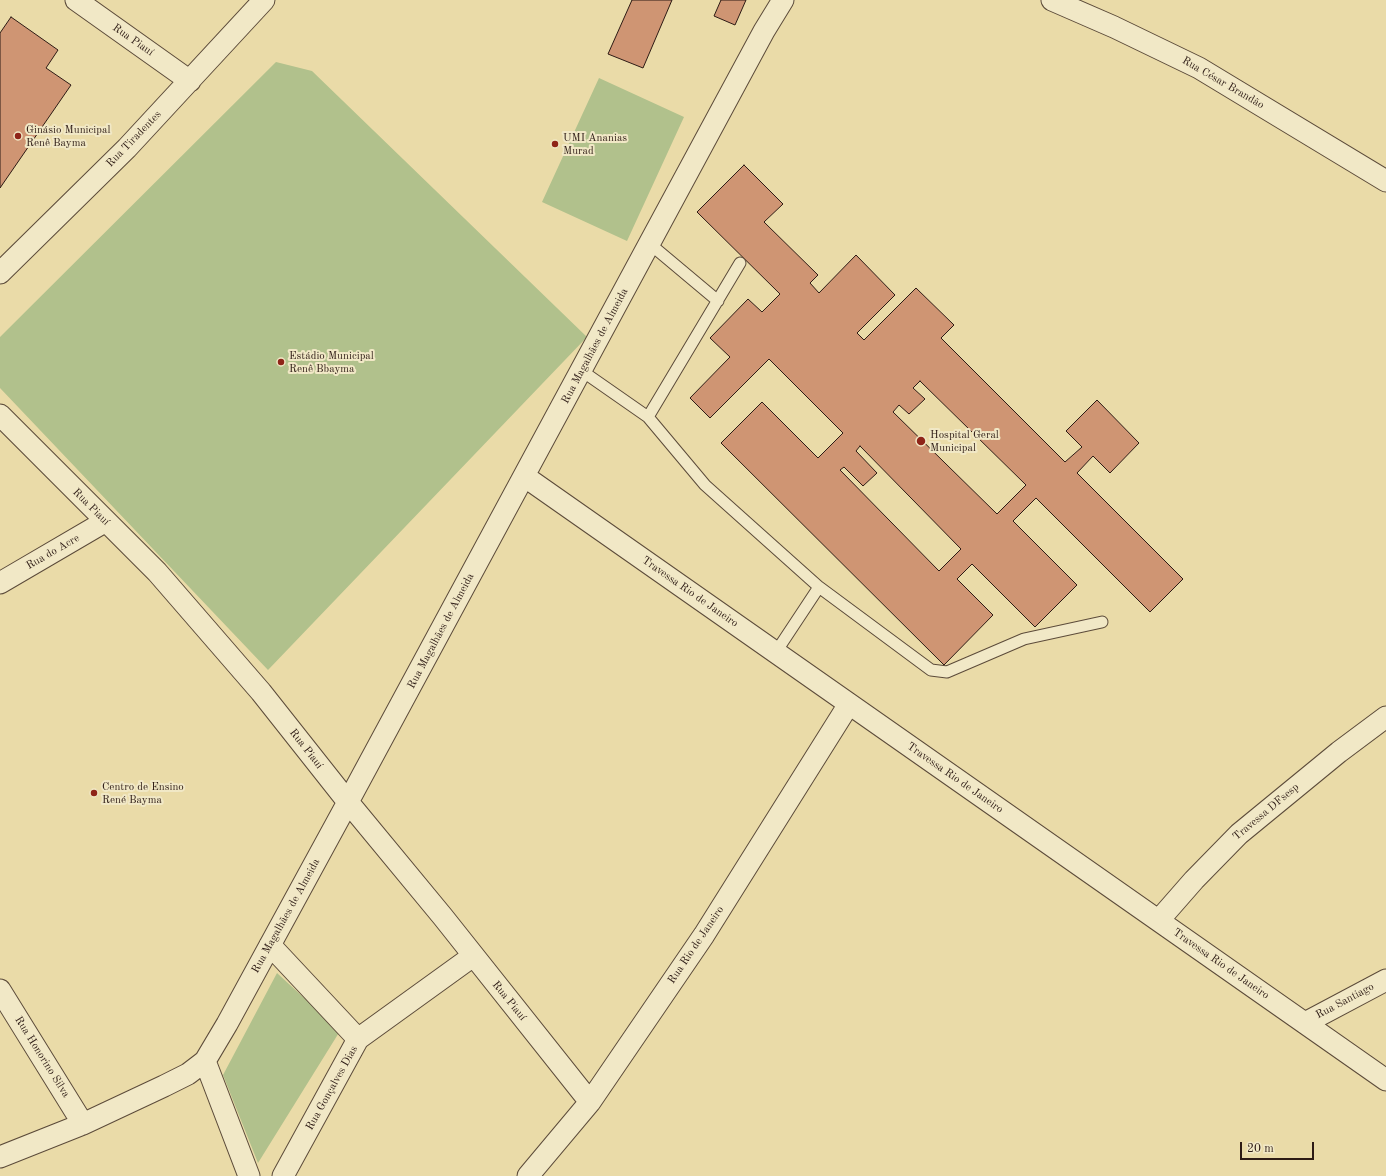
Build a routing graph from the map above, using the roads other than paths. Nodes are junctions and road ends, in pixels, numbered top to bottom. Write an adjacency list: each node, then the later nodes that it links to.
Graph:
1 (76, 0): 5 (street, Rua Piauí)
2 (264, 0): 5 (street, Rua Tiradentes)
3 (783, 0): 7 (street, Rua Magalhães de Almeida)
4 (1052, 0): 6 (street, Rua César Brandão)
5 (190, 81): 9 (street, Rua Tiradentes)
6 (1386, 181)
7 (650, 244): 10 (lane); 11 (street, Rua Magalhães de Almeida)
8 (740, 263): 10 (lane)
9 (0, 273)
10 (718, 301): 13 (lane)
11 (582, 371): 13 (lane); 14 (street, Rua Magalhães de Almeida)
12 (0, 415): 15 (street, Rua Piauí)
13 (648, 417): 17 (lane)
14 (524, 476): 19 (street, Travessa Rio de Janeiro); 22 (street, Rua Magalhães de Almeida)
15 (106, 521): 16 (street, Rua do Acre); 22 (street, Rua Piauí)
16 (0, 583)
17 (819, 587): 18 (lane); 19 (lane)
18 (1102, 622)
19 (776, 652): 20 (street, Travessa Rio de Janeiro)
20 (849, 704): 23 (street, Travessa Rio de Janeiro); 32 (street, Rua Rio de Janeiro)
21 (1386, 717): 23 (street, Travessa DFsesp)
22 (348, 802): 24 (street, Rua Magalhães de Almeida); 25 (street, Rua Piauí)
23 (1159, 920): 28 (street, Travessa Rio de Janeiro)
24 (270, 945): 29 (street); 30 (street, Rua Magalhães de Almeida)
25 (473, 956): 29 (street, Rua Gonçalves Dias); 32 (street, Rua Piauí)
26 (1386, 980): 28 (street, Rua Santiago)
27 (0, 990): 33 (street, Rua Honorino Silva)
28 (1305, 1023): 31 (street, Travessa Rio de Janeiro)
29 (358, 1039): 36 (street, Rua Gonçalves Dias)
30 (205, 1061): 33 (street, Rua Magalhães de Almeida); 35 (street)
31 (1386, 1080)
32 (590, 1102): 37 (street, Rua Rio de Janeiro)
33 (83, 1124): 34 (street, Rua Magalhães de Almeida)
34 (0, 1157)
35 (249, 1176)
36 (284, 1176)
37 (528, 1176)

